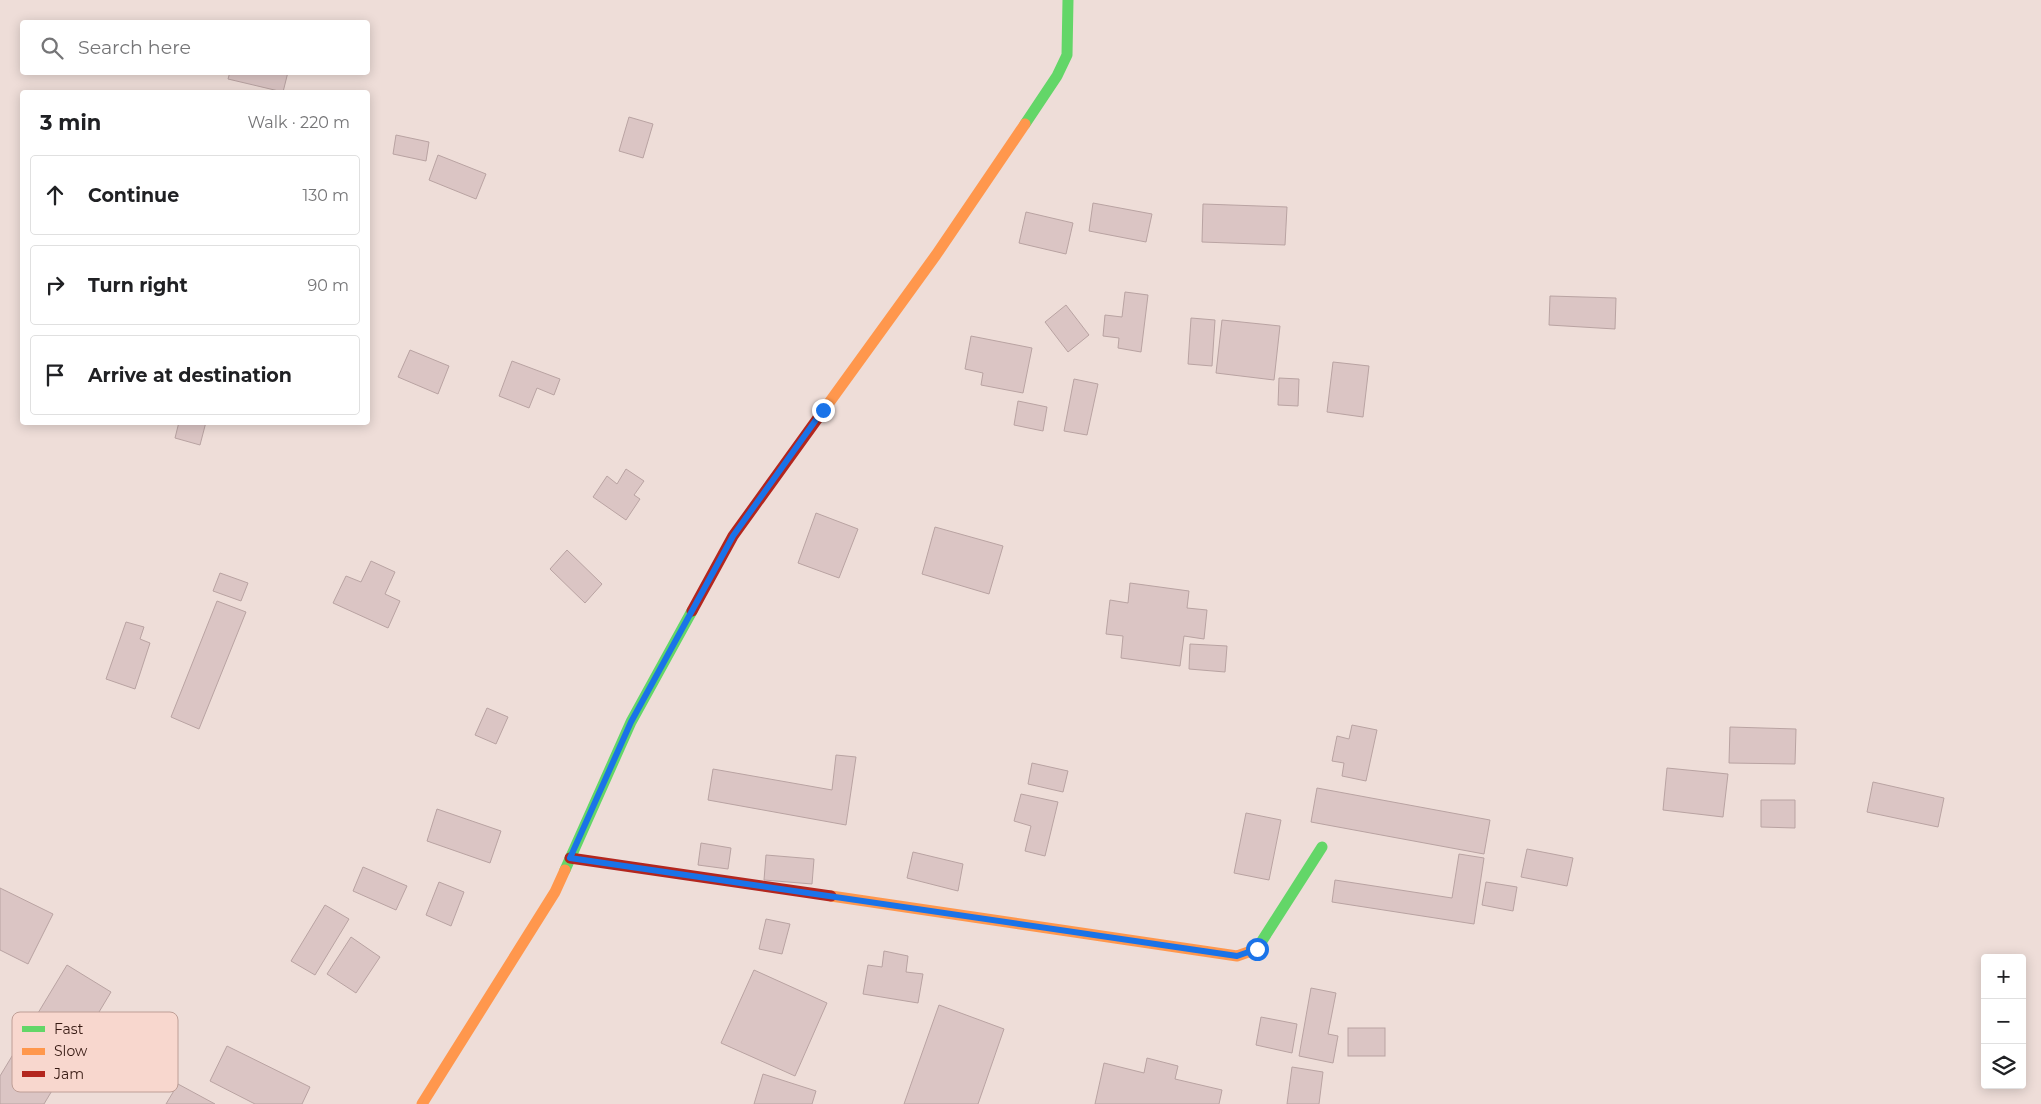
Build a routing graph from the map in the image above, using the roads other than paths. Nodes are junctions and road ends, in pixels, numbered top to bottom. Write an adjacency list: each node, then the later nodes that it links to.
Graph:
1 (1068, 0): 3 (street)
2 (1322, 847): 3 (street)
3 (570, 858): 4 (street)
4 (422, 1104)

